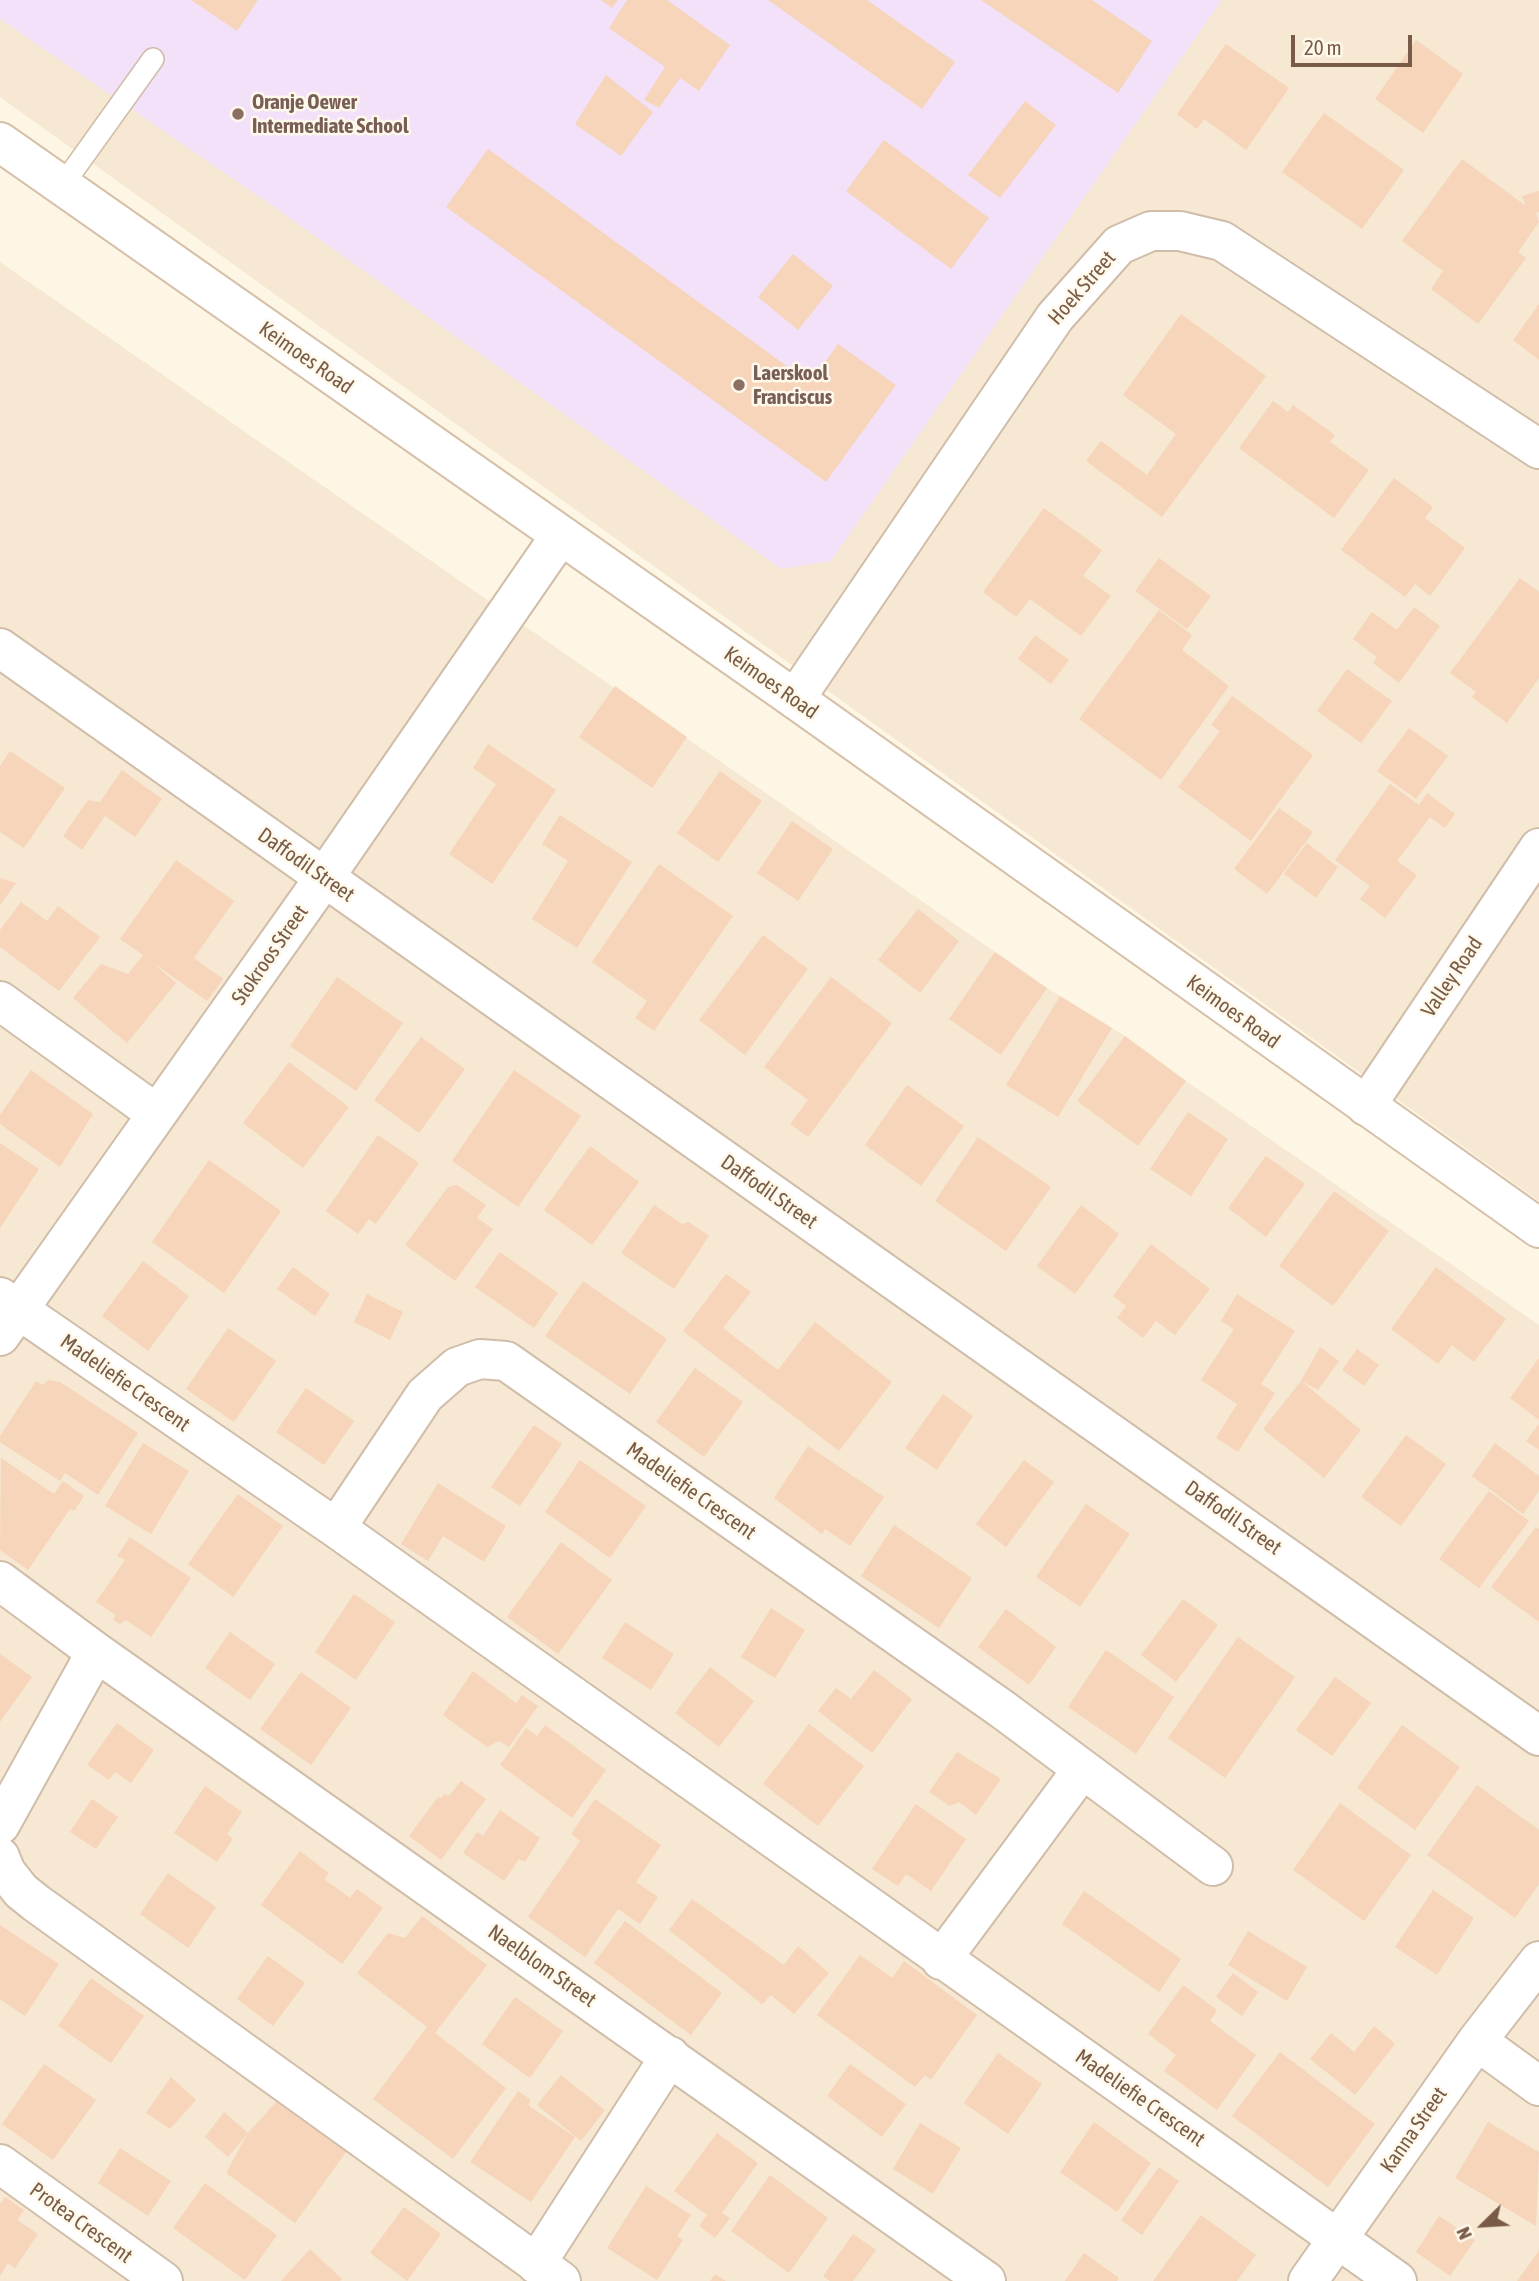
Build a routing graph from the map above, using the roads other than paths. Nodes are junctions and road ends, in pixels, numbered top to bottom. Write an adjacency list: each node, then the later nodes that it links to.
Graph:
1 (153, 59): 3 (lane)
2 (0, 142): 3 (street, Keimoes Road)
3 (62, 186): 5 (street, Keimoes Road)
4 (1539, 449): 7 (street, Hoek Street)
5 (560, 536): 7 (street, Keimoes Road); 9 (street, Stokroos Street)
6 (0, 648): 9 (street, Daffodil Street)
7 (795, 699): 11 (street, Keimoes Road)
8 (1539, 848): 11 (street, Valley Road)
9 (324, 878): 12 (street, Stokroos Street); 18 (street, Daffodil Street)
10 (0, 1001): 12 (street)
11 (1366, 1106): 13 (street, Keimoes Road)
12 (157, 1114): 14 (street, Stokroos Street)
13 (1539, 1228)
14 (6, 1314): 15 (street, Madeliefie Crescent)
15 (336, 1528): 19 (street, Madeliefie Crescent); 23 (street, Madeliefie Crescent)
16 (0, 1581): 17 (street, Naelblom Street)
17 (96, 1653): 20 (street); 26 (street, Naelblom Street)
18 (1539, 1735)
19 (1081, 1771): 22 (street, Madeliefie Crescent); 23 (street)
20 (0, 1825)
21 (0, 1857): 30 (street)
22 (1213, 1866)
23 (941, 1960): 29 (street, Madeliefie Crescent)
24 (1539, 1961): 25 (street, Kanna Street)
25 (1477, 2041): 27 (street); 29 (street, Kanna Street)
26 (670, 2056): 30 (street); 32 (street, Naelblom Street)
27 (1539, 2086)
28 (0, 2164): 31 (street, Protea Crescent)
29 (1338, 2238): 33 (street, Kanna Street); 34 (street, Madeliefie Crescent)
30 (548, 2272)
31 (163, 2281)
32 (986, 2281)
33 (1308, 2281)
34 (1397, 2281)

